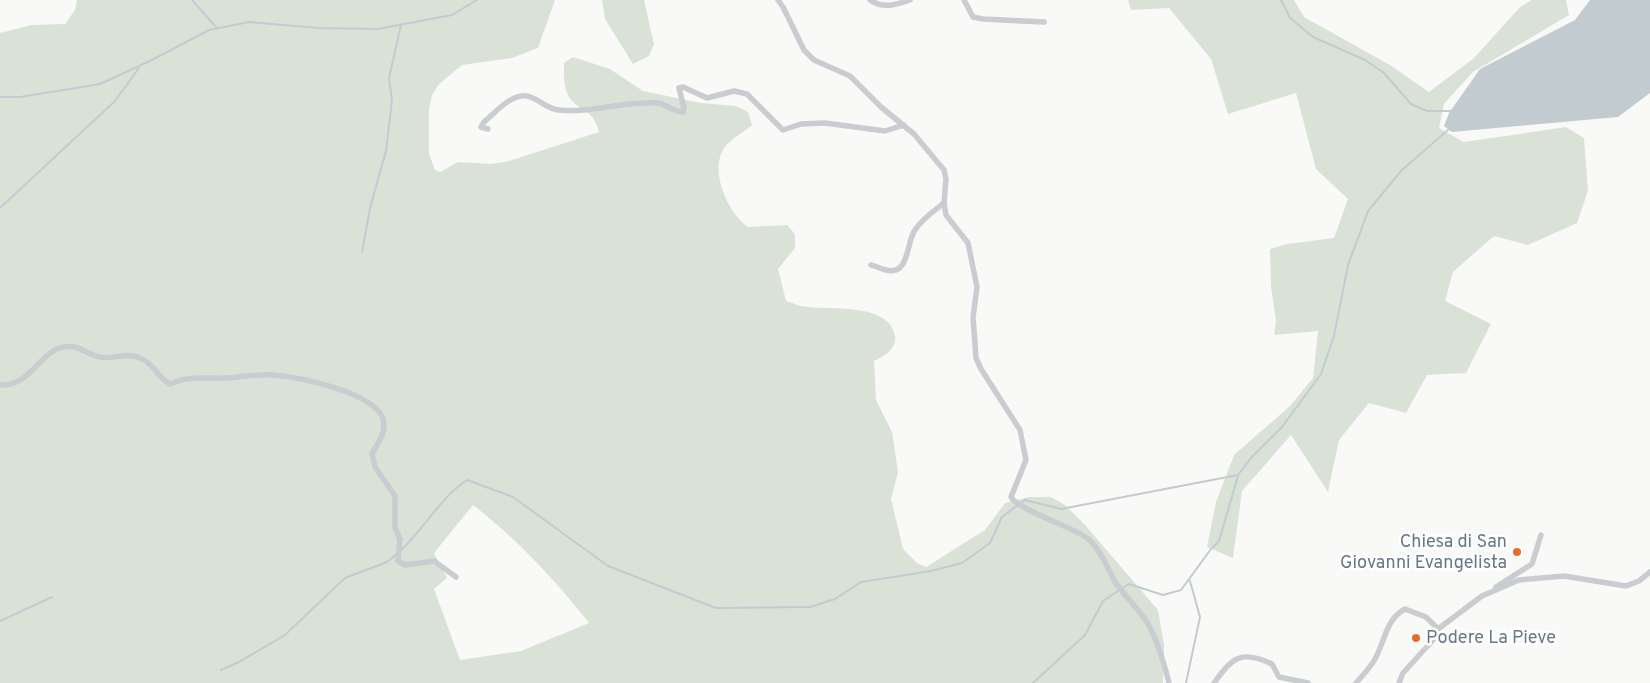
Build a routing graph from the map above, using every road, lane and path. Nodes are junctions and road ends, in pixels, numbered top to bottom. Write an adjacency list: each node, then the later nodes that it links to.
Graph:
1 (778, 0): 6 (street)
2 (870, 0): 3 (street)
3 (910, 0)
4 (964, 0): 5 (street)
5 (1044, 22)
6 (904, 125): 7 (street); 8 (street)
7 (488, 130)
8 (944, 203): 9 (street); 16 (street)
9 (871, 265)
10 (0, 384): 13 (street)
11 (1541, 535): 14 (street)
12 (1650, 572): 14 (street)
13 (456, 577)
14 (1482, 596): 15 (street)
15 (1438, 629): 19 (street); 20 (street)
16 (1169, 683)
17 (1214, 683): 18 (street)
18 (1308, 683)
19 (1356, 683)
20 (1399, 683)

